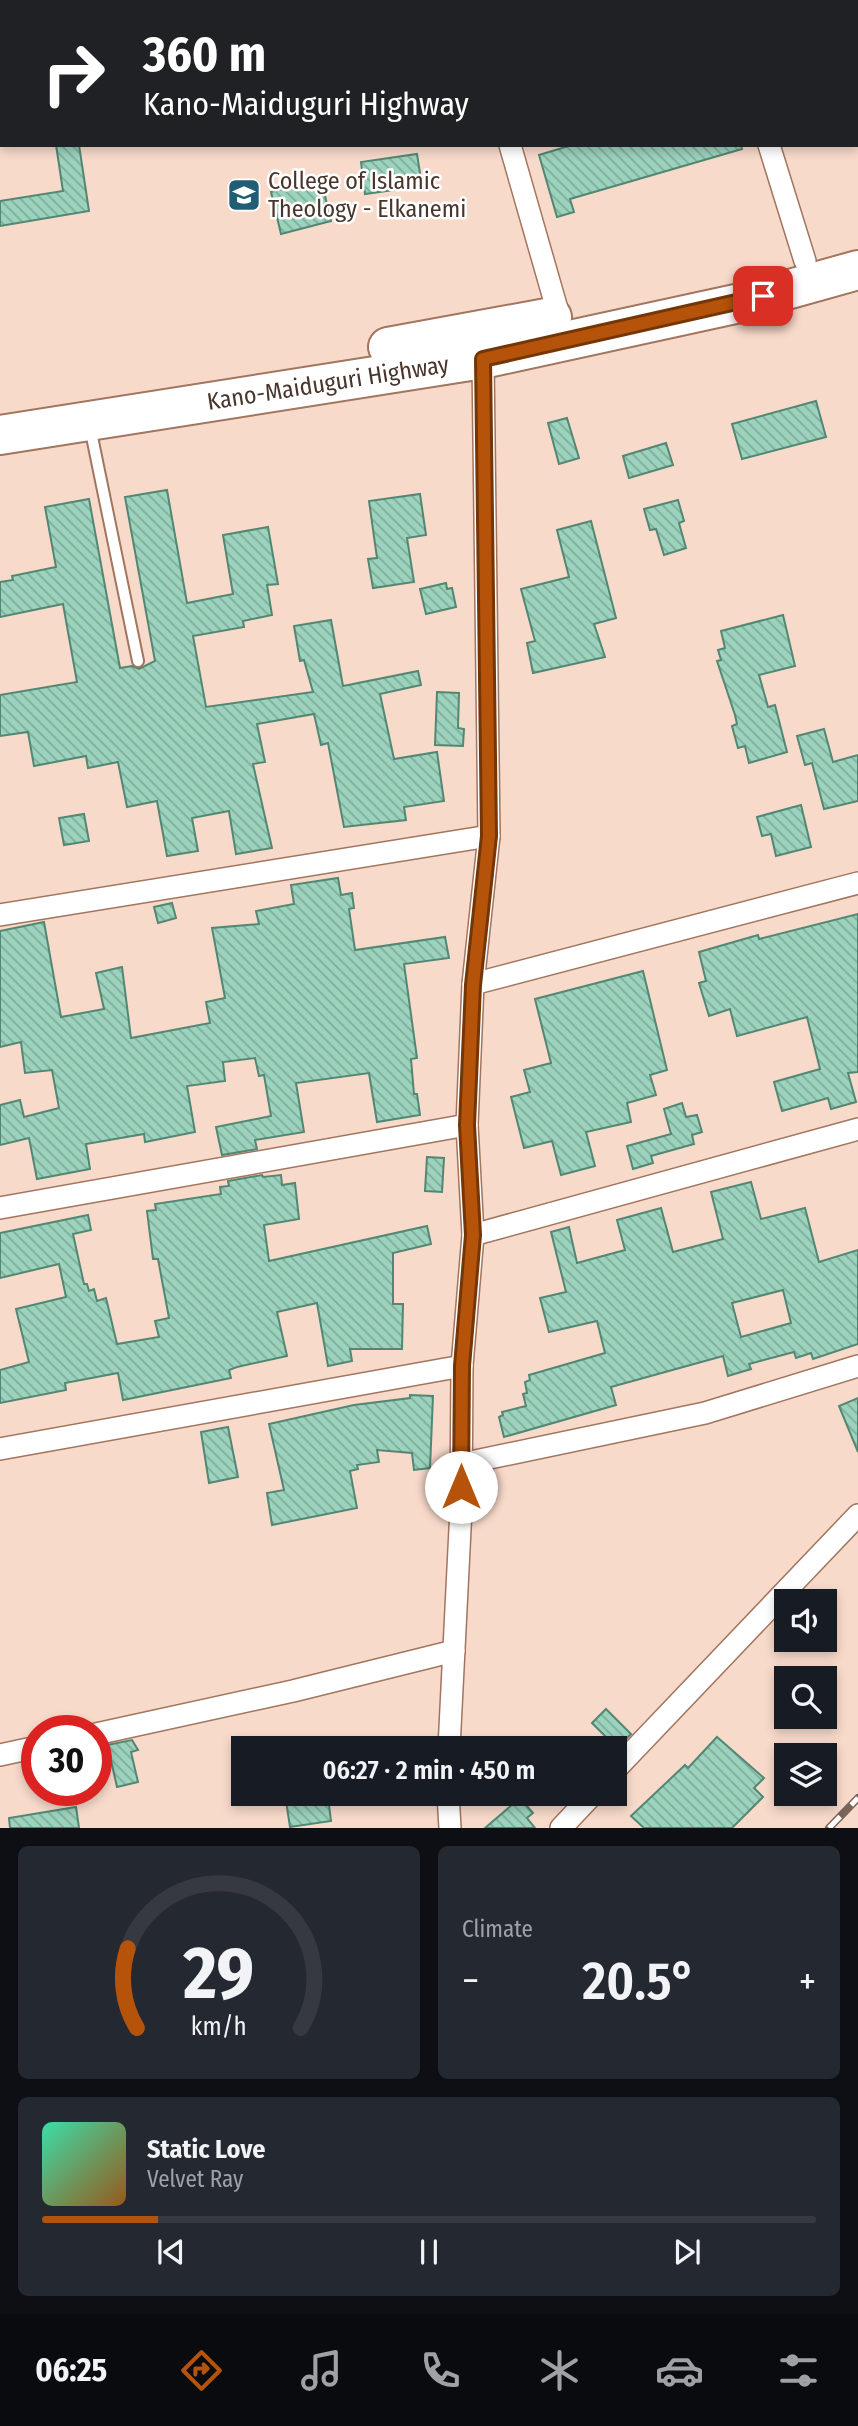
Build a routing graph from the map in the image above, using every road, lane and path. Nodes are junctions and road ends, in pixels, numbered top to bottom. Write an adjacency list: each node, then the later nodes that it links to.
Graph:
1 (511, 147): 6 (street)
2 (770, 147): 4 (street)
3 (858, 247): 4 (highway, Kano-Maiduguri Highway)
4 (806, 261): 6 (highway, Kano-Maiduguri Highway)
5 (858, 270): 7 (highway, Kano-Maiduguri Highway)
6 (559, 316): 8 (highway, Kano-Maiduguri Highway)
7 (483, 359): 9 (highway, Kano-Maiduguri Highway); 12 (street)
8 (0, 410)
9 (88, 421): 10 (highway, Kano-Maiduguri Highway); 11 (lane)
10 (0, 435)
11 (138, 661)
12 (489, 836): 14 (street); 15 (street)
13 (858, 883): 15 (street)
14 (0, 915)
15 (473, 985): 16 (street)
16 (467, 1125): 18 (street); 19 (street)
17 (858, 1129): 19 (street)
18 (0, 1208)
19 (473, 1235): 20 (street)
20 (462, 1366): 22 (street); 23 (street)
21 (858, 1366): 23 (street)
22 (0, 1449)
23 (461, 1464): 25 (street)
24 (858, 1515): 30 (street)
25 (454, 1651): 26 (street); 27 (street)
26 (112, 1731)
27 (450, 1736)
28 (21, 1750): 29 (street)
29 (0, 1755)
30 (627, 1758)
31 (449, 1806): 33 (street)
32 (582, 1806): 34 (street)
33 (450, 1828)
34 (561, 1828)

